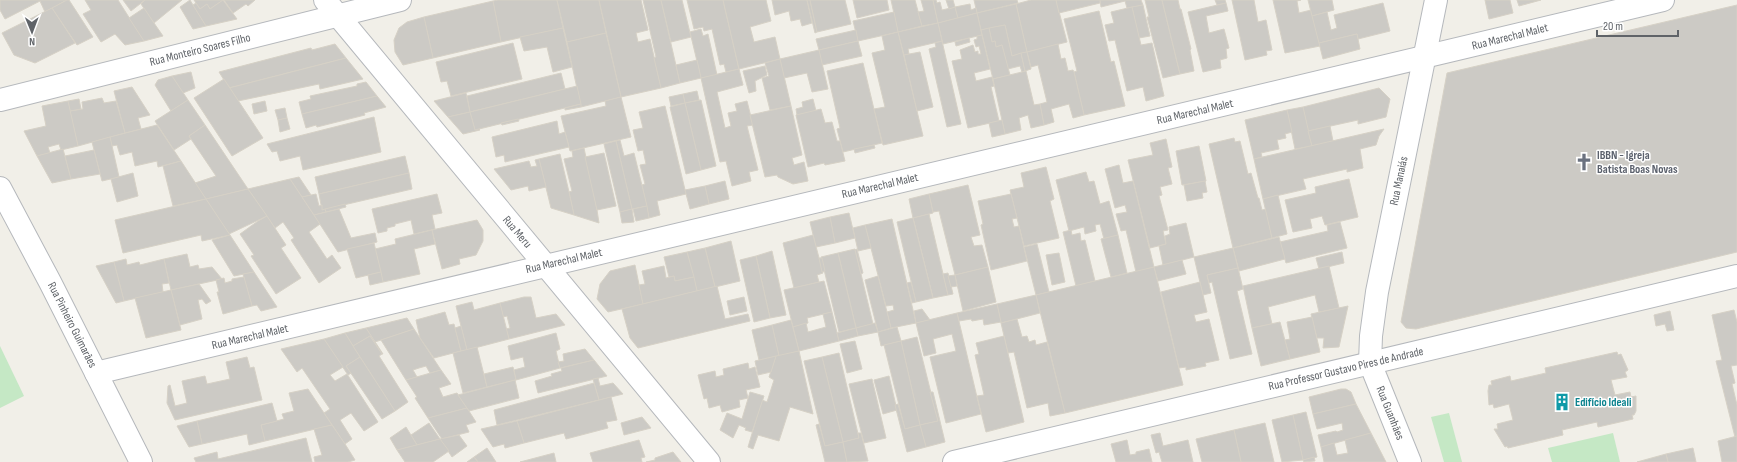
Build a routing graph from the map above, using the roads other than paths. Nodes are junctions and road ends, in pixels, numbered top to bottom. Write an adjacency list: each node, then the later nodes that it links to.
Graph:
1 (400, 0): 4 (street, Rua Monteiro Soares Filho)
2 (1436, 0): 5 (street, Rua Manaiás)
3 (1663, 0): 5 (street, Rua Marechal Malet)
4 (332, 8): 6 (street, Rua Monteiro Soares Filho); 8 (street, Rua Meru)
5 (1425, 57): 8 (street, Rua Marechal Malet); 10 (street, Rua Manaiás)
6 (0, 100)
7 (0, 188): 11 (street, Rua Pinheiro Guimarães)
8 (545, 266): 11 (street, Rua Marechal Malet); 13 (street, Rua Meru)
9 (1737, 276): 10 (street, Rua Professor Gustavo Pires de Andrade)
10 (1370, 363): 14 (street, Rua Professor Gustavo Pires de Andrade); 15 (street, Rua Guanhães)
11 (96, 373): 12 (street, Rua Pinheiro Guimarães)
12 (141, 462)
13 (709, 462)
14 (954, 462)
15 (1410, 462)

